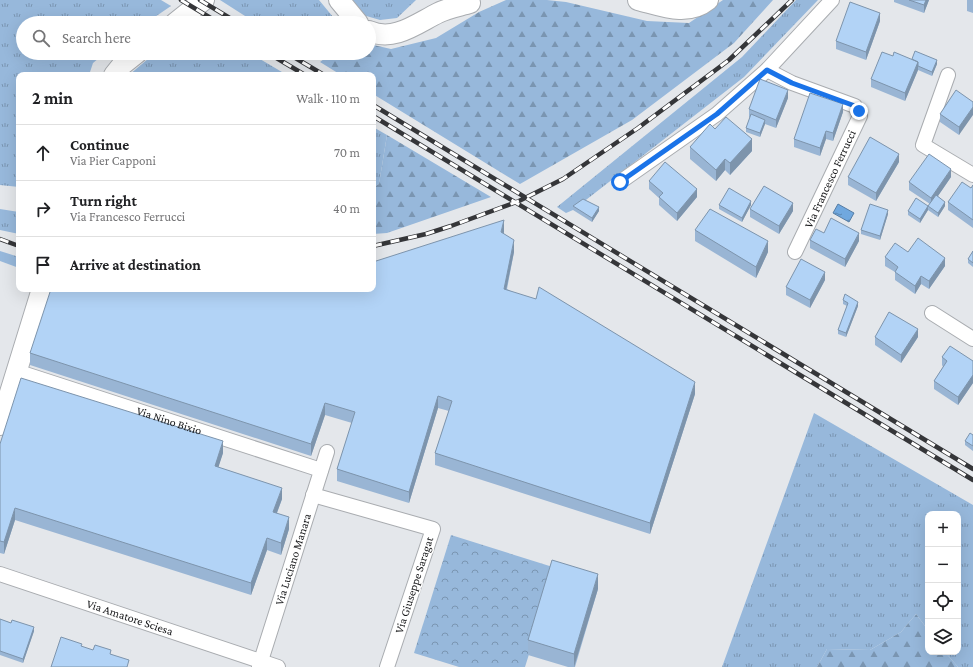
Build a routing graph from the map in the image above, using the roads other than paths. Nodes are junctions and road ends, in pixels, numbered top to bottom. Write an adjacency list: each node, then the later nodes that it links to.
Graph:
1 (204, 0): 8 (street)
2 (338, 0): 9 (street)
3 (432, 0): 10 (street)
4 (638, 0): 5 (street)
5 (708, 0)
6 (832, 0): 13 (street)
7 (468, 1): 10 (street)
8 (184, 16)
9 (352, 16)
10 (426, 19): 11 (street)
11 (376, 32)
12 (128, 60): 14 (street)
13 (767, 70): 17 (street); 18 (street, Via Francesco Ferrucci)
14 (116, 72)
15 (948, 75): 16 (street)
16 (973, 175)
17 (620, 182)
18 (795, 252)
19 (41, 292): 22 (street)
20 (932, 313): 21 (street)
21 (973, 339)
22 (16, 371): 23 (street); 25 (street, Via Nino Bixio)
23 (0, 424)
24 (327, 452): 25 (street, Via Luciano Manara)
25 (321, 470): 26 (street, Via Luciano Manara)
26 (313, 495): 28 (street, Via Luciano Manara); 30 (street, Via Giuseppe Saragat)
27 (0, 574): 28 (street, Via Amatore Sciesa)
28 (260, 664): 29 (street, Via Amatore Sciesa)
29 (278, 667)
30 (387, 667)

